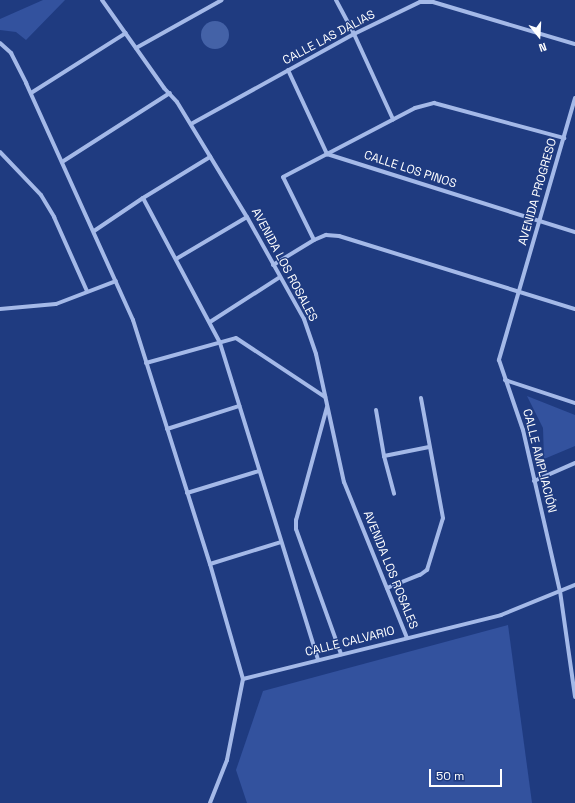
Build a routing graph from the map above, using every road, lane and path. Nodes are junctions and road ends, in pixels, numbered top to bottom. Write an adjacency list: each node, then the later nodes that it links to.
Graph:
1 (102, 0): 4 (street, AVENIDA LOS ROSALES)
2 (222, 0): 8 (street)
3 (336, 0): 5 (street)
4 (126, 33): 8 (street, AVENIDA LOS ROSALES); 10 (street)
5 (354, 34): 7 (street, CALLE LAS DALIAS); 9 (street, CALLE LAS DALIAS); 13 (street)
6 (0, 43): 10 (street)
7 (575, 44)
8 (136, 48): 11 (street, AVENIDA LOS ROSALES)
9 (288, 70): 14 (street, CALLE LAS DALIAS); 17 (street)
10 (31, 93): 19 (street)
11 (170, 93): 14 (street, AVENIDA LOS ROSALES); 19 (street)
12 (575, 98): 15 (street, AVENIDA PROGRESO)
13 (393, 119): 15 (street); 17 (street)
14 (191, 124): 18 (street, AVENIDA LOS ROSALES)
15 (564, 138): 22 (street, AVENIDA PROGRESO)
16 (0, 152): 30 (street)
17 (327, 154): 22 (street, CALLE LOS PINOS); 25 (street)
18 (210, 158): 20 (street); 21 (street, AVENIDA LOS ROSALES)
19 (62, 162): 23 (street)
20 (143, 198): 23 (street); 26 (street)
21 (247, 218): 26 (street); 27 (street, AVENIDA LOS ROSALES)
22 (539, 222): 24 (street, CALLE LOS PINOS); 31 (street, AVENIDA PROGRESO)
23 (94, 231): 29 (street)
24 (575, 232)
25 (314, 240): 27 (street); 31 (street)
26 (176, 259): 34 (street)
27 (273, 265): 28 (street, AVENIDA LOS ROSALES)
28 (280, 277): 34 (street); 38 (street, AVENIDA LOS ROSALES)
29 (116, 281): 30 (street); 36 (street)
30 (87, 291): 32 (street)
31 (519, 291): 33 (street); 37 (street, CALLE AMPLIACIÓN)
32 (0, 309)
33 (575, 309)
34 (210, 322): 35 (street)
35 (220, 343): 36 (street); 38 (street); 41 (street)
36 (146, 363): 44 (street)
37 (505, 380): 40 (street); 49 (street, CALLE AMPLIACIÓN)
38 (326, 397): 42 (street, AVENIDA LOS ROSALES)
39 (421, 398): 45 (street)
40 (575, 403)
41 (239, 406): 44 (street); 48 (street)
42 (328, 406): 55 (street, AVENIDA LOS ROSALES); 58 (street)
43 (376, 410): 46 (street)
44 (167, 429): 50 (street)
45 (429, 447): 46 (street); 55 (street)
46 (384, 456): 51 (street)
47 (575, 463): 49 (street)
48 (259, 471): 50 (street); 52 (street)
49 (534, 481): 56 (street, CALLE AMPLIACIÓN)
50 (187, 493): 53 (street)
51 (394, 494)
52 (281, 542): 53 (street); 59 (street)
53 (210, 564): 60 (street)
54 (575, 585): 56 (street, CALLE CALVARIO)
55 (387, 588): 57 (street, AVENIDA LOS ROSALES)
56 (560, 591): 57 (street, CALLE CALVARIO); 61 (street, CALLE AMPLIACIÓN)
57 (407, 638): 58 (street, CALLE CALVARIO)
58 (341, 654): 59 (street, CALLE CALVARIO)
59 (318, 660): 60 (street, CALLE CALVARIO)
60 (243, 679): 63 (street)
61 (574, 689): 62 (street, CALLE AMPLIACIÓN)
62 (575, 697)
63 (210, 803)

